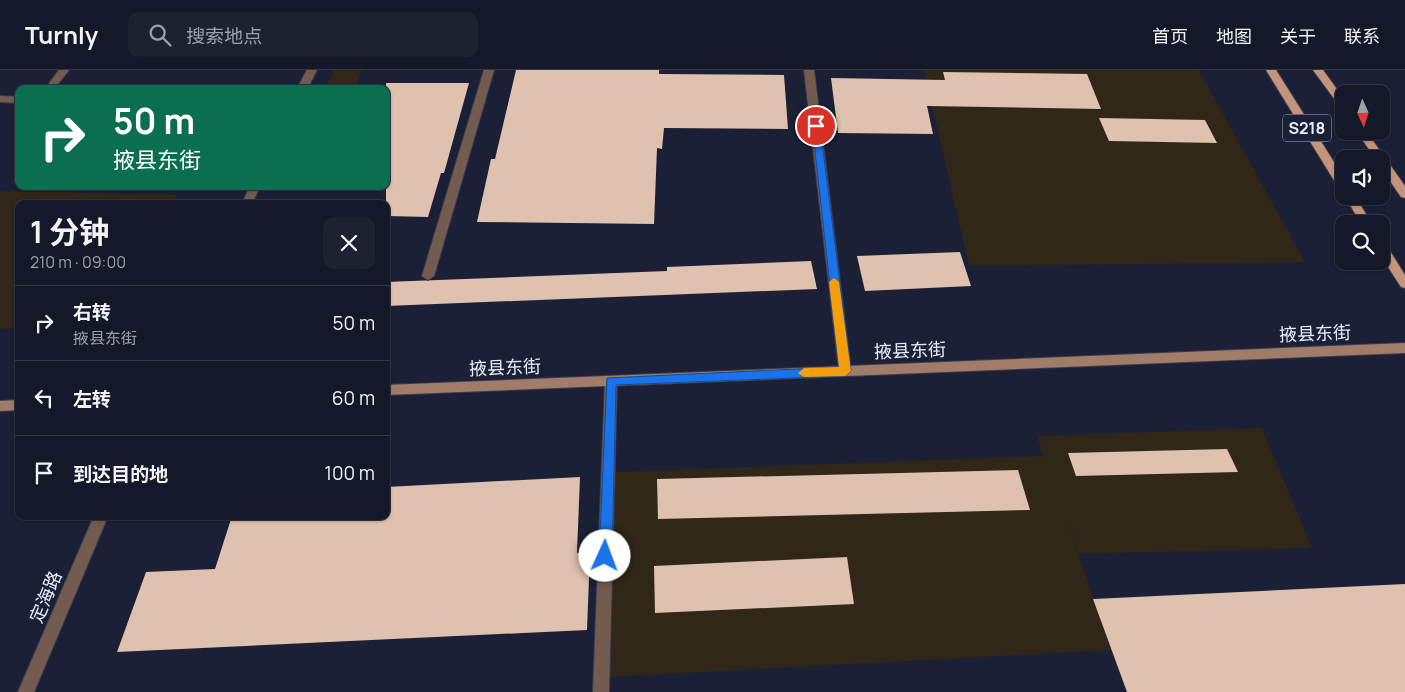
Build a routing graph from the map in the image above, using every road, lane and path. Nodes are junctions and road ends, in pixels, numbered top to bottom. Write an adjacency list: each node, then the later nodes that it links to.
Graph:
1 (64, 70): 7 (street)
2 (312, 70): 8 (street)
3 (489, 70): 16 (street)
4 (809, 70): 19 (street)
5 (1271, 70): 13 (main road, S218)
6 (1318, 70): 9 (main road, S218)
7 (52, 85)
8 (304, 85)
9 (1335, 94)
10 (0, 99): 11 (street)
11 (15, 100)
12 (1390, 172): 14 (main road)
13 (1335, 173)
14 (1405, 194)
15 (1390, 260): 17 (main road)
16 (428, 276)
17 (1405, 284)
18 (1405, 348): 19 (main road, 掖县东街)
19 (845, 371): 20 (main road, 掖县东街)
20 (611, 381): 21 (main road, 掖县东街); 26 (street)
21 (390, 390)
22 (15, 405): 23 (main road)
23 (0, 406)
24 (99, 520): 25 (street, 定海路)
25 (26, 692)
26 (601, 692)

